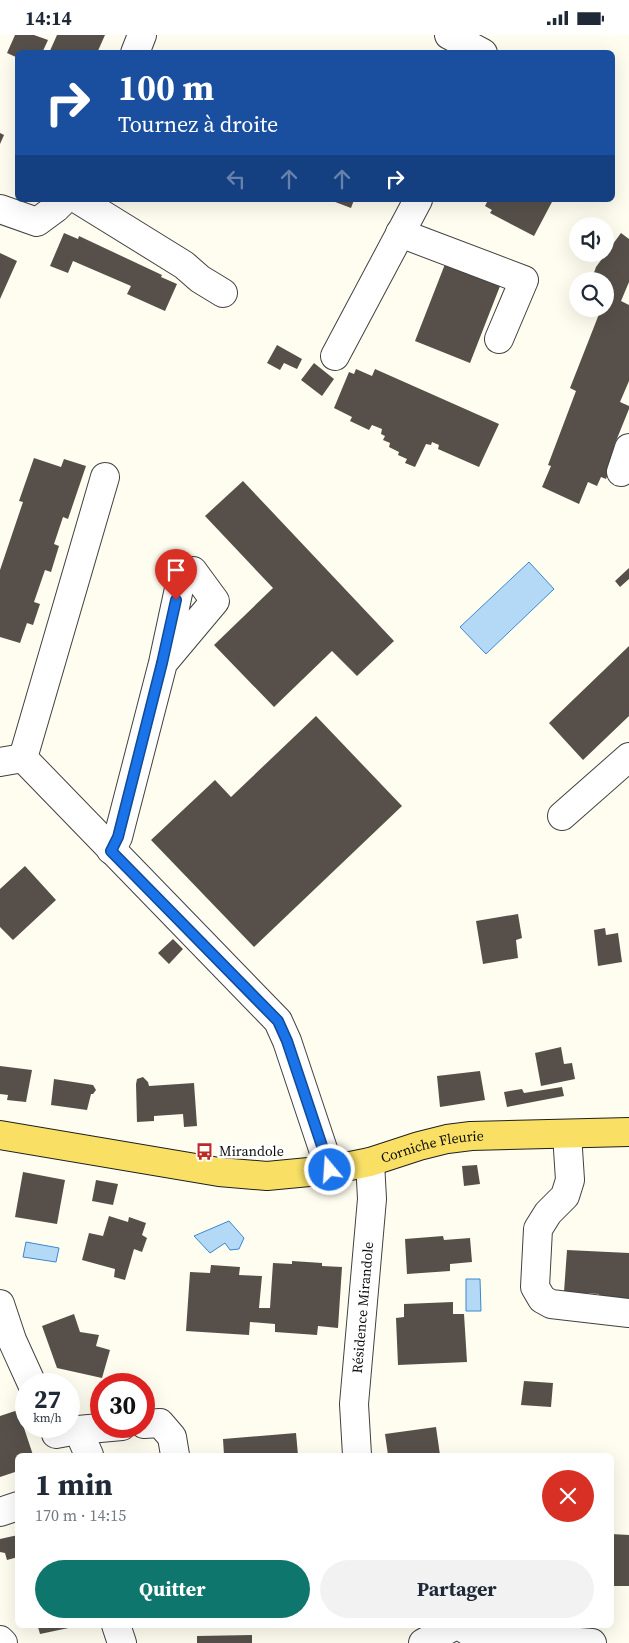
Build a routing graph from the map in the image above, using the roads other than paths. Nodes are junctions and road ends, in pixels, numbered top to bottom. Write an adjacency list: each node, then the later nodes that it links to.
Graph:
1 (142, 35): 3 (street)
2 (449, 35): 4 (street)
3 (136, 50)
4 (477, 50)
5 (417, 202): 8 (street)
6 (66, 203): 7 (street); 9 (street)
7 (0, 209)
8 (400, 233): 10 (street); 11 (street)
9 (223, 293)
10 (499, 339)
11 (335, 356)
12 (105, 477): 15 (street)
13 (162, 663): 17 (street)
14 (629, 757): 16 (street)
15 (12, 760): 17 (street)
16 (562, 816)
17 (111, 851): 22 (street)
18 (629, 1132): 19 (main road, Corniche Fleurie)
19 (566, 1134): 21 (main road, Corniche Fleurie); 24 (street)
20 (0, 1135): 22 (main road, Corniche Fleurie)
21 (370, 1162): 22 (main road, Corniche Fleurie); 31 (street, Résidence Mirandole)
22 (330, 1170)
23 (0, 1304): 25 (street)
24 (629, 1313)
25 (6, 1343): 26 (street)
26 (25, 1373)
27 (155, 1424): 30 (street)
28 (66, 1438): 29 (street)
29 (86, 1453)
30 (174, 1453)
31 (357, 1453)
32 (15, 1507): 33 (street)
33 (0, 1512)
34 (117, 1628): 39 (street)
35 (451, 1628): 40 (street)
36 (462, 1628): 41 (street)
37 (0, 1640): 38 (street)
38 (2, 1643)
39 (122, 1643)
40 (423, 1643)
41 (592, 1643)

